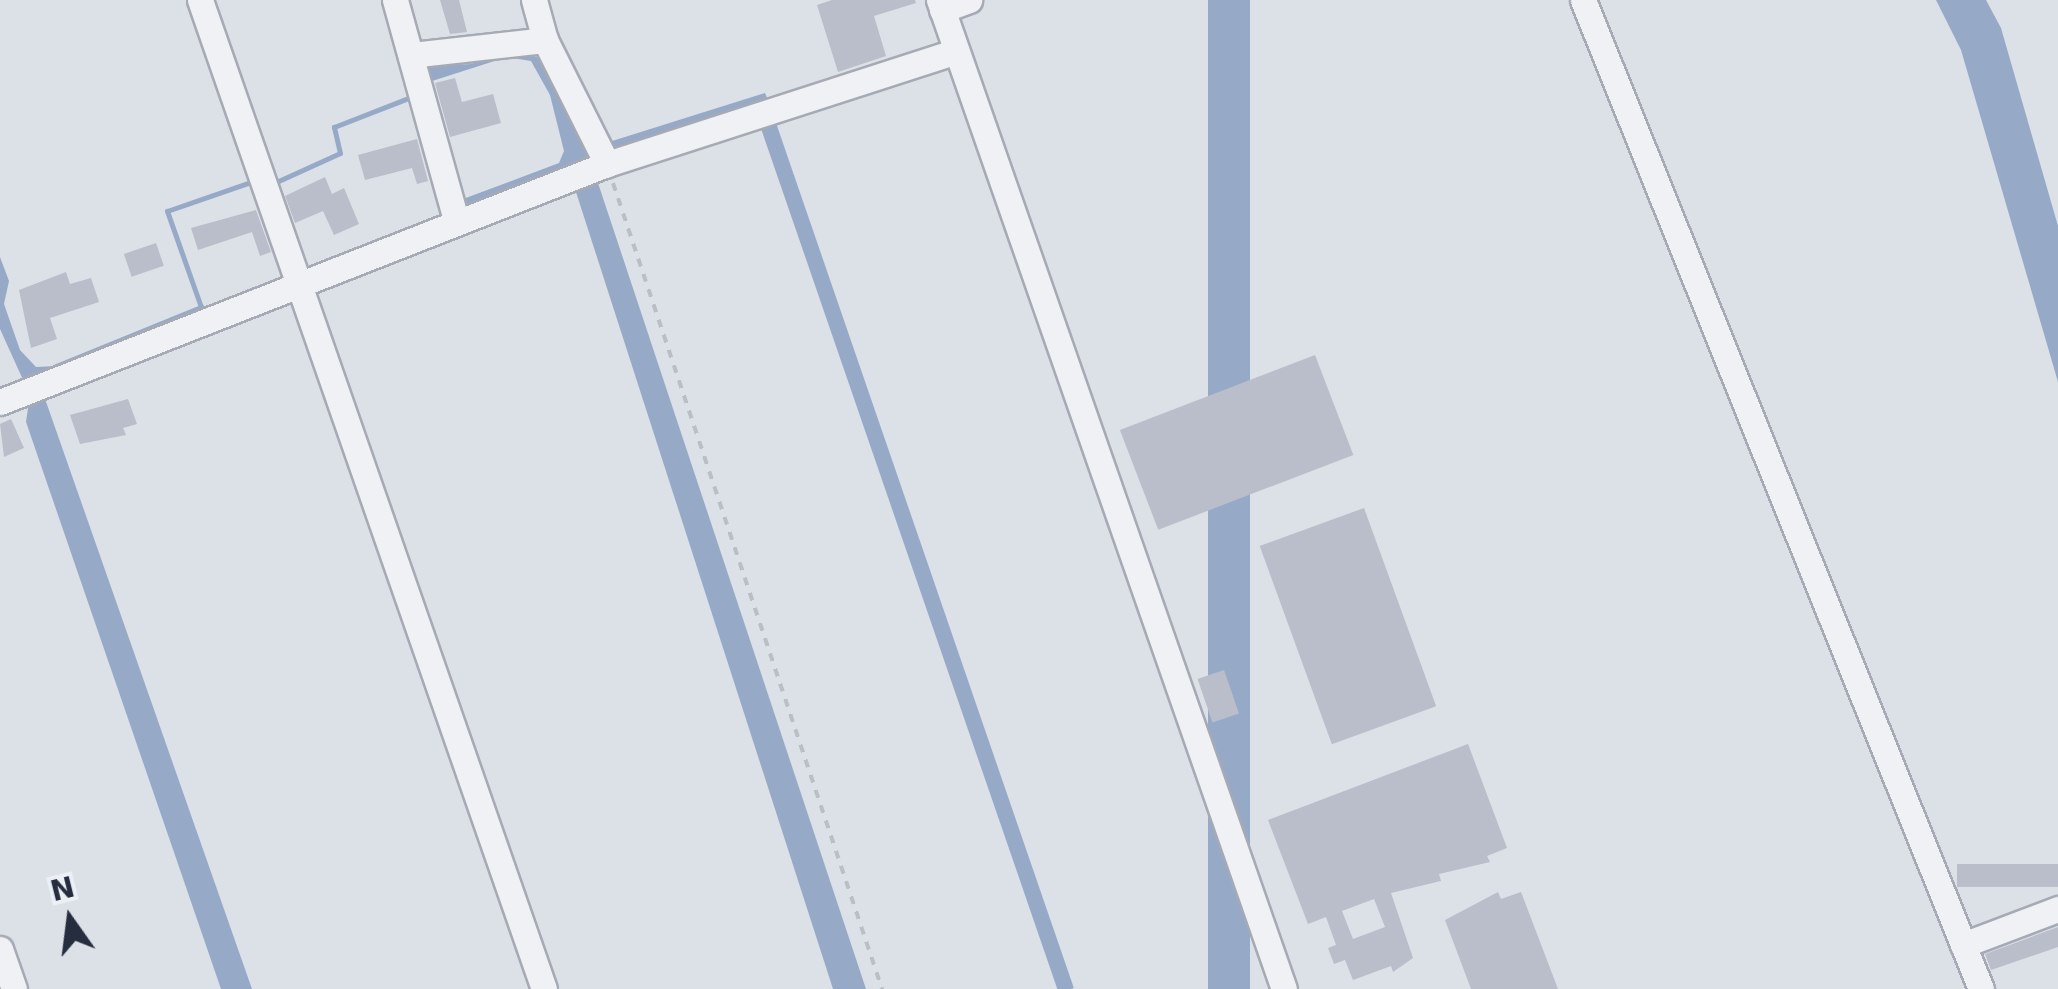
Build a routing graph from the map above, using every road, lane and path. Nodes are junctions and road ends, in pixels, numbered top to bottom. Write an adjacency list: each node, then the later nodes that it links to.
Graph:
1 (200, 0): 12 (street)
2 (395, 0): 9 (street)
3 (534, 0): 7 (street)
4 (970, 0): 6 (street)
5 (1583, 0): 15 (street)
6 (940, 5): 8 (street)
7 (545, 40): 9 (street); 10 (street)
8 (956, 51): 10 (street); 20 (street)
9 (411, 55): 11 (street)
10 (607, 164): 11 (street); 19 (path)
11 (456, 220): 12 (street)
12 (299, 282): 13 (street); 18 (street)
13 (0, 402)
14 (2058, 909): 15 (street)
15 (1963, 945): 21 (street)
16 (0, 949): 17 (street)
17 (14, 989)
18 (544, 989)
19 (882, 989)
20 (1284, 989)
21 (1981, 989)

